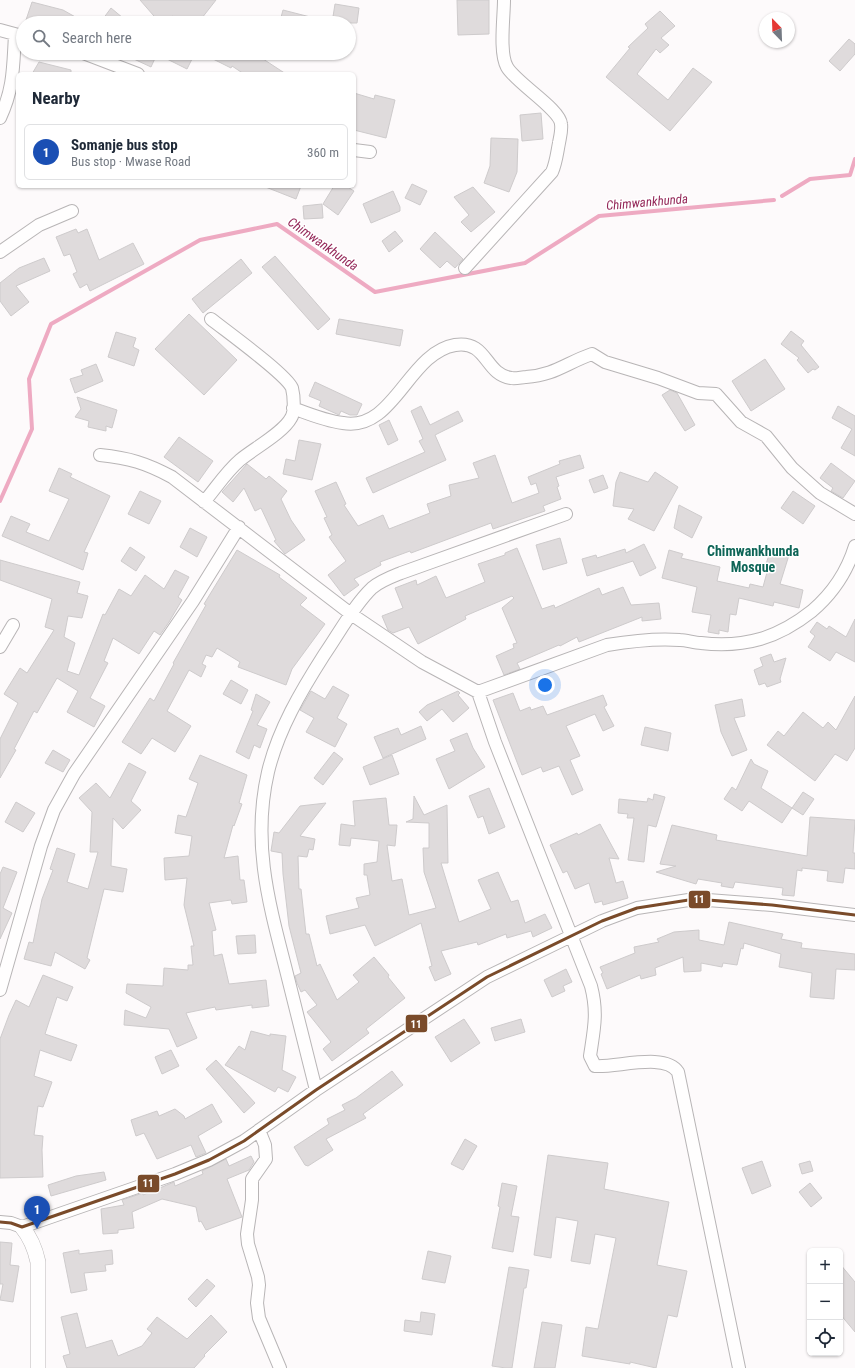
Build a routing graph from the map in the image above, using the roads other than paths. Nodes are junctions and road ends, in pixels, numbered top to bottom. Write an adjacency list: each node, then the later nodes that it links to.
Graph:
1 (504, 0): 12 (street)
2 (0, 30): 3 (street)
3 (16, 35)
4 (16, 57): 7 (street)
5 (101, 60): 6 (street)
6 (133, 72)
7 (0, 118)
8 (356, 150): 9 (street)
9 (370, 152)
10 (72, 211): 11 (street)
11 (0, 252)
12 (464, 268)
13 (211, 319): 14 (street)
14 (293, 408): 16 (street); 18 (street)
15 (100, 455): 16 (street)
16 (204, 502): 19 (street)
17 (566, 514): 21 (street)
18 (855, 514)
19 (239, 527): 21 (street); 27 (street)
20 (855, 546): 24 (street)
21 (351, 614): 24 (street); 28 (street)
22 (13, 625): 23 (street)
23 (0, 648)
24 (478, 692): 26 (street)
25 (855, 915): 26 (street)
26 (571, 936): 28 (street); 34 (street)
27 (0, 990)
28 (316, 1090): 29 (street)
29 (259, 1130): 31 (street); 33 (street)
30 (0, 1222): 31 (street)
31 (22, 1227): 32 (street)
32 (38, 1368)
33 (280, 1368)
34 (740, 1368)

